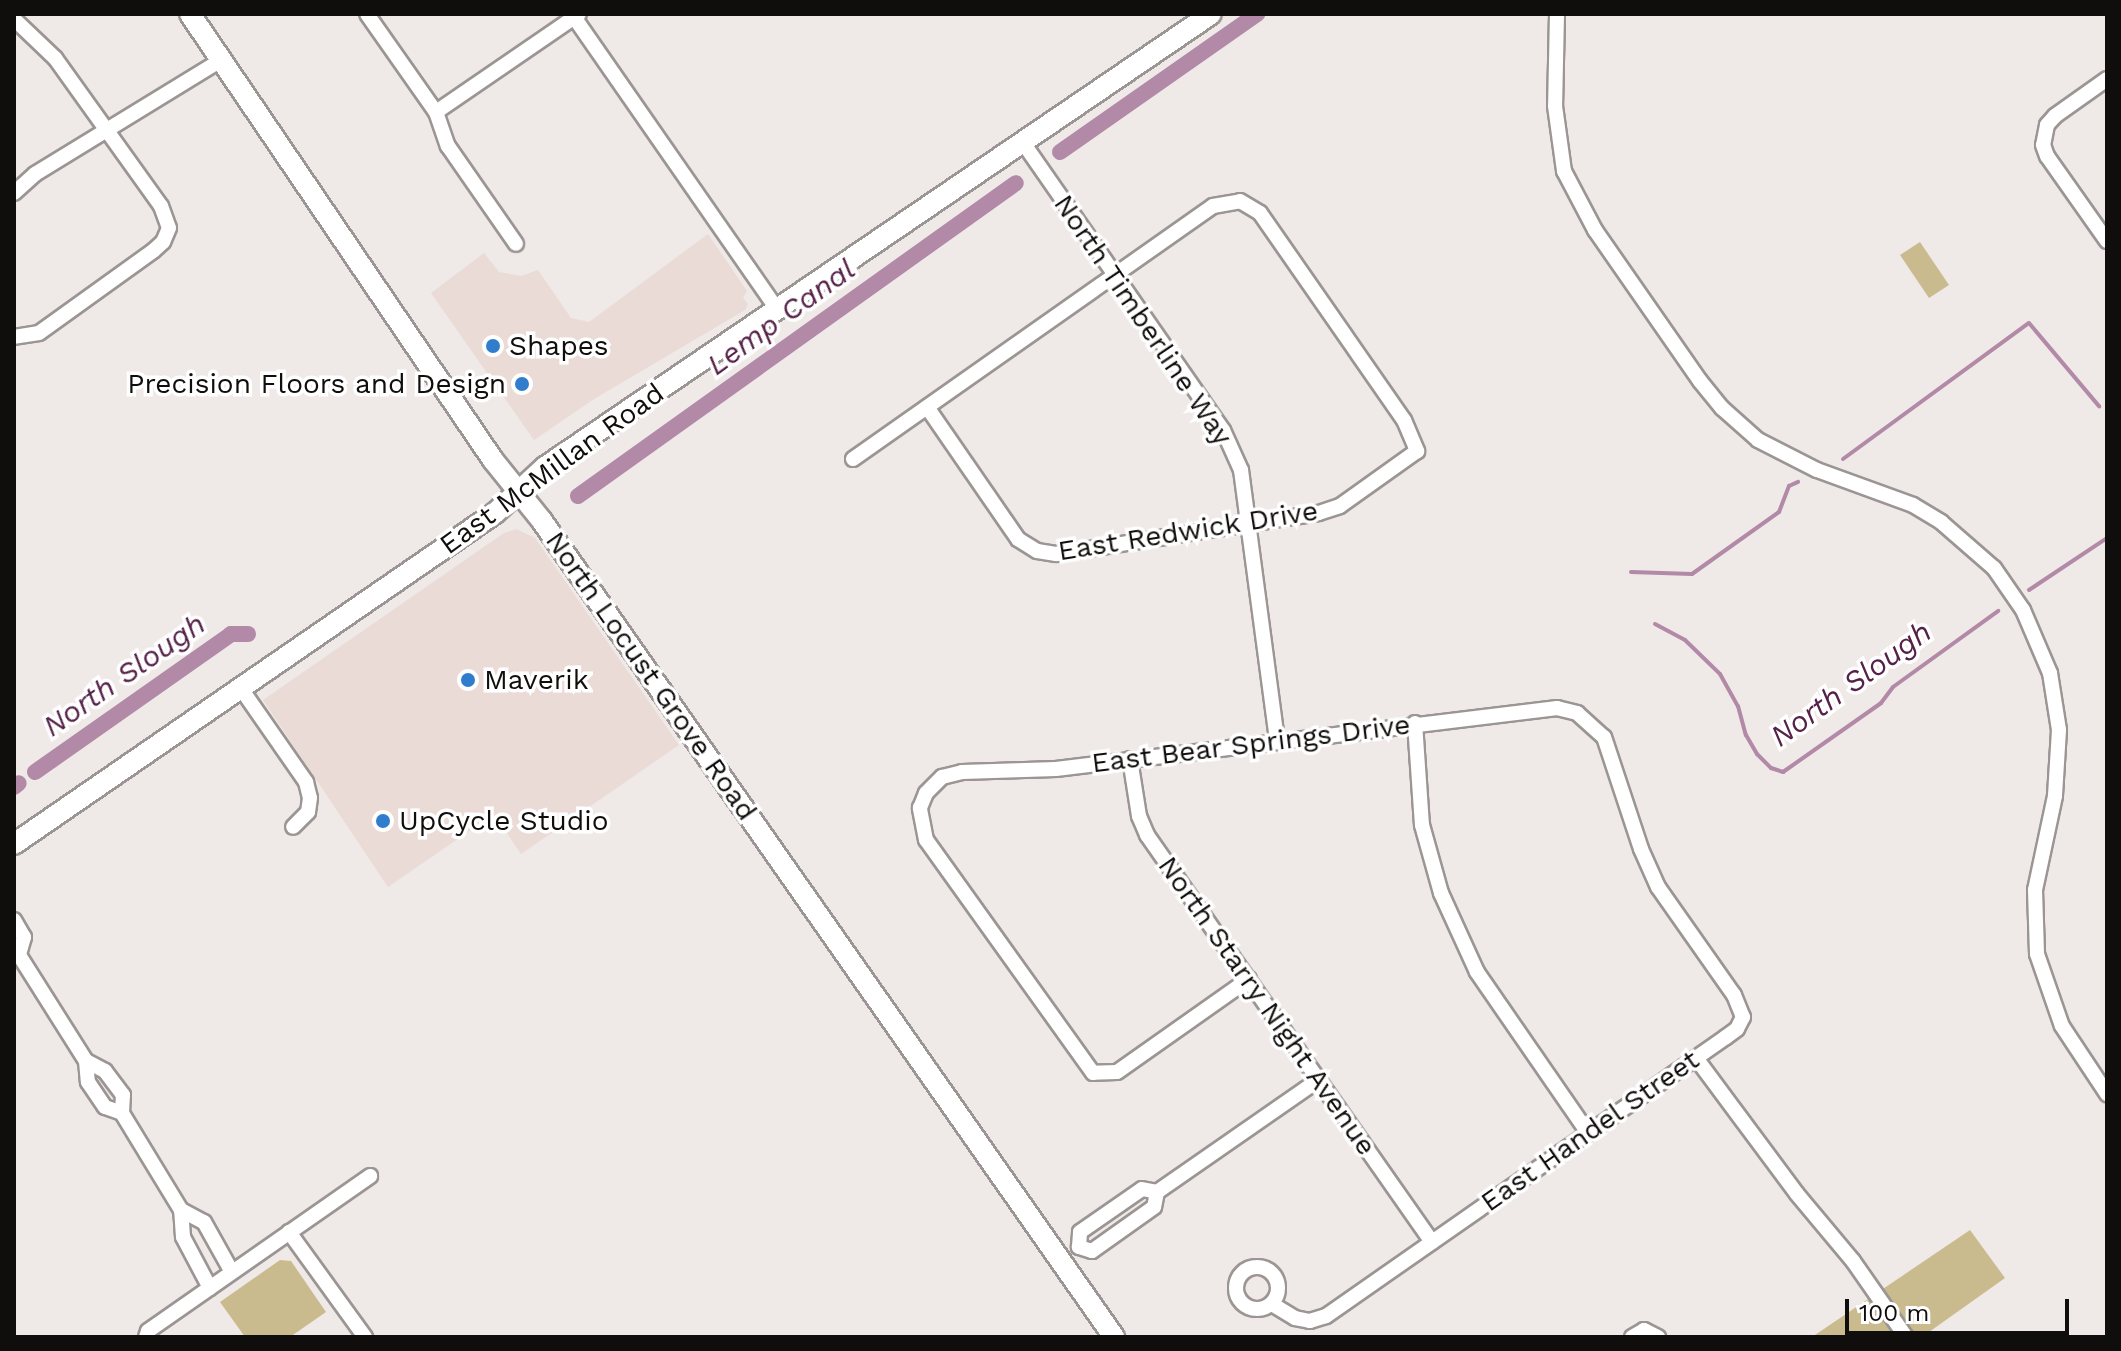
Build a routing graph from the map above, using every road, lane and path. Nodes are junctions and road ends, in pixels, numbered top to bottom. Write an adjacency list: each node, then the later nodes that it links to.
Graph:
1 (190, 14): 7 (main road, North Locust Grove Road)
2 (367, 14): 9 (street)
3 (1211, 14): 11 (main road, East McMillan Road)
4 (1557, 14): 35 (street)
5 (576, 16): 9 (street); 16 (street)
6 (14, 19): 10 (street)
7 (221, 60): 10 (street); 20 (main road, North Locust Grove Road)
8 (2107, 79): 13 (street)
9 (436, 112): 14 (street)
10 (106, 131): 12 (street); 17 (street)
11 (1024, 144): 15 (street, North Timberline Way); 16 (main road, East McMillan Road)
12 (14, 193)
13 (2107, 241)
14 (516, 244)
15 (1113, 276): 18 (street); 21 (street, North Timberline Way); 21 (street, East Redwick Drive)
16 (778, 311): 20 (main road, East McMillan Road)
17 (14, 337)
18 (927, 407): 19 (street); 21 (street, East Redwick Drive)
19 (853, 459)
20 (518, 492): 22 (main road, East McMillan Road); 44 (main road, North Locust Grove Road)
21 (1248, 525): 24 (street, North Timberline Way)
22 (240, 687): 26 (street); 27 (main road, East McMillan Road)
23 (1415, 723): 24 (street, East Bear Springs Drive); 31 (street, East Bear Springs Drive); 37 (street)
24 (1277, 740): 25 (street, East Bear Springs Drive)
25 (1130, 759): 30 (street, North Starry Night Avenue); 30 (street, East Bear Springs Drive)
26 (293, 827)
27 (14, 844)
28 (14, 920): 29 (street)
29 (16, 954): 33 (street)
30 (1249, 979): 34 (street, North Starry Night Avenue)
31 (1743, 1017): 32 (street, East Handel Street)
32 (1696, 1058): 37 (street, East Handel Street); 51 (street)
33 (86, 1061): 36 (street); 36 (street)
34 (1318, 1080): 39 (street); 42 (street, North Starry Night Avenue)
35 (2107, 1094)
36 (122, 1113): 40 (street)
37 (1588, 1133): 42 (street, East Handel Street)
38 (370, 1176): 41 (street)
39 (1157, 1192): 43 (street); 43 (street)
40 (181, 1210): 45 (street); 46 (street)
41 (289, 1232): 45 (street); 49 (street)
42 (1432, 1242): 47 (street, East Handel Street)
43 (1079, 1247): 44 (street)
44 (1061, 1260): 50 (main road, North Locust Grove Road)
45 (232, 1272): 46 (street)
46 (210, 1288): 48 (street)
47 (1272, 1304)
48 (146, 1337)
49 (365, 1337)
50 (1114, 1337)
51 (1906, 1337)

